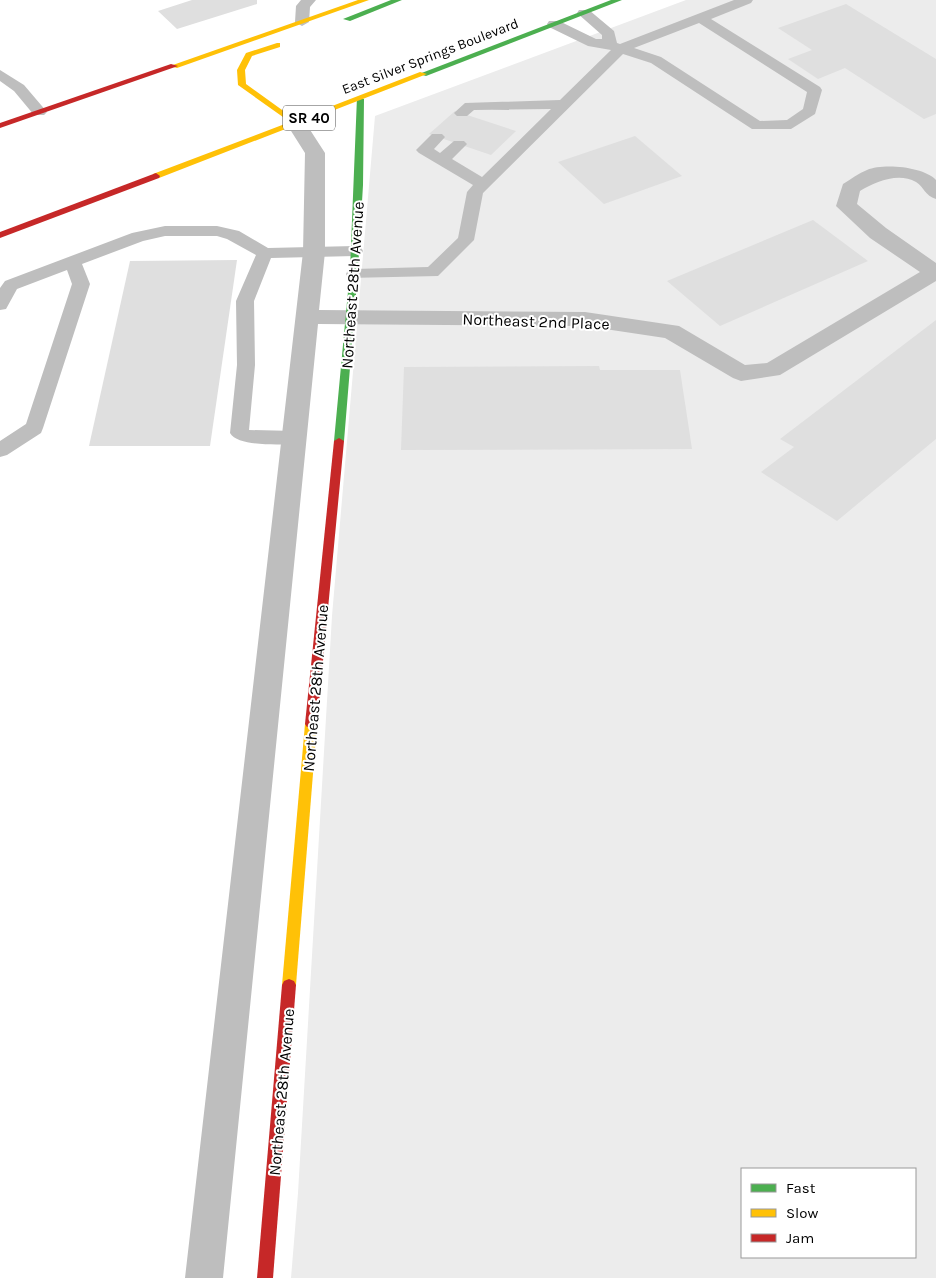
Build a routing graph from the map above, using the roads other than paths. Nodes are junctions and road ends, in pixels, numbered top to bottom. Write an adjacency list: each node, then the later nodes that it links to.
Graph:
1 (309, 0): 8 (lane)
2 (365, 0): 8 (main road)
3 (398, 0): 9 (main road)
4 (618, 0): 6 (main road, East Silver Springs Boulevard / SR 40)
5 (746, 0): 7 (lane)
6 (584, 13): 10 (main road, East Silver Springs Boulevard / SR 40); 12 (lane)
7 (700, 18): 12 (lane); 12 (lane)
8 (302, 22): 17 (main road)
9 (338, 22)
10 (554, 24): 12 (lane); 14 (main road, East Silver Springs Boulevard / SR 40)
11 (285, 42): 20 (main road)
12 (615, 47): 15 (lane)
13 (0, 74): 17 (lane)
14 (360, 99): 20 (main road, East Silver Springs Boulevard / SR 40); 28 (main road, Northeast 28th Avenue)
15 (565, 104): 16 (lane); 25 (lane)
16 (498, 106): 18 (lane); 19 (lane)
17 (39, 112): 21 (main road)
18 (462, 113)
19 (484, 120)
20 (296, 123): 27 (main road, East Silver Springs Boulevard / SR 40); 29 (street)
21 (0, 126)
22 (437, 137): 24 (lane)
23 (459, 144): 24 (lane)
24 (442, 160): 25 (lane)
25 (483, 184): 34 (lane)
26 (936, 193): 33 (street, Northeast 2nd Place)
27 (0, 235)
28 (355, 251): 29 (lane); 34 (main road, Northeast 28th Avenue)
29 (314, 252): 30 (lane); 37 (street)
30 (265, 253): 31 (lane); 39 (lane)
31 (73, 262): 35 (lane); 40 (lane)
32 (0, 269): 35 (lane)
33 (936, 273): 38 (street, Northeast 2nd Place)
34 (354, 274): 38 (main road, Northeast 28th Avenue)
35 (6, 287): 36 (lane)
36 (0, 304)
37 (308, 317): 38 (street, Northeast 2nd Place); 39 (street)
38 (352, 317): 42 (main road, Northeast 28th Avenue)
39 (294, 438): 41 (street)
40 (0, 450)
41 (204, 1278)
42 (265, 1278)

